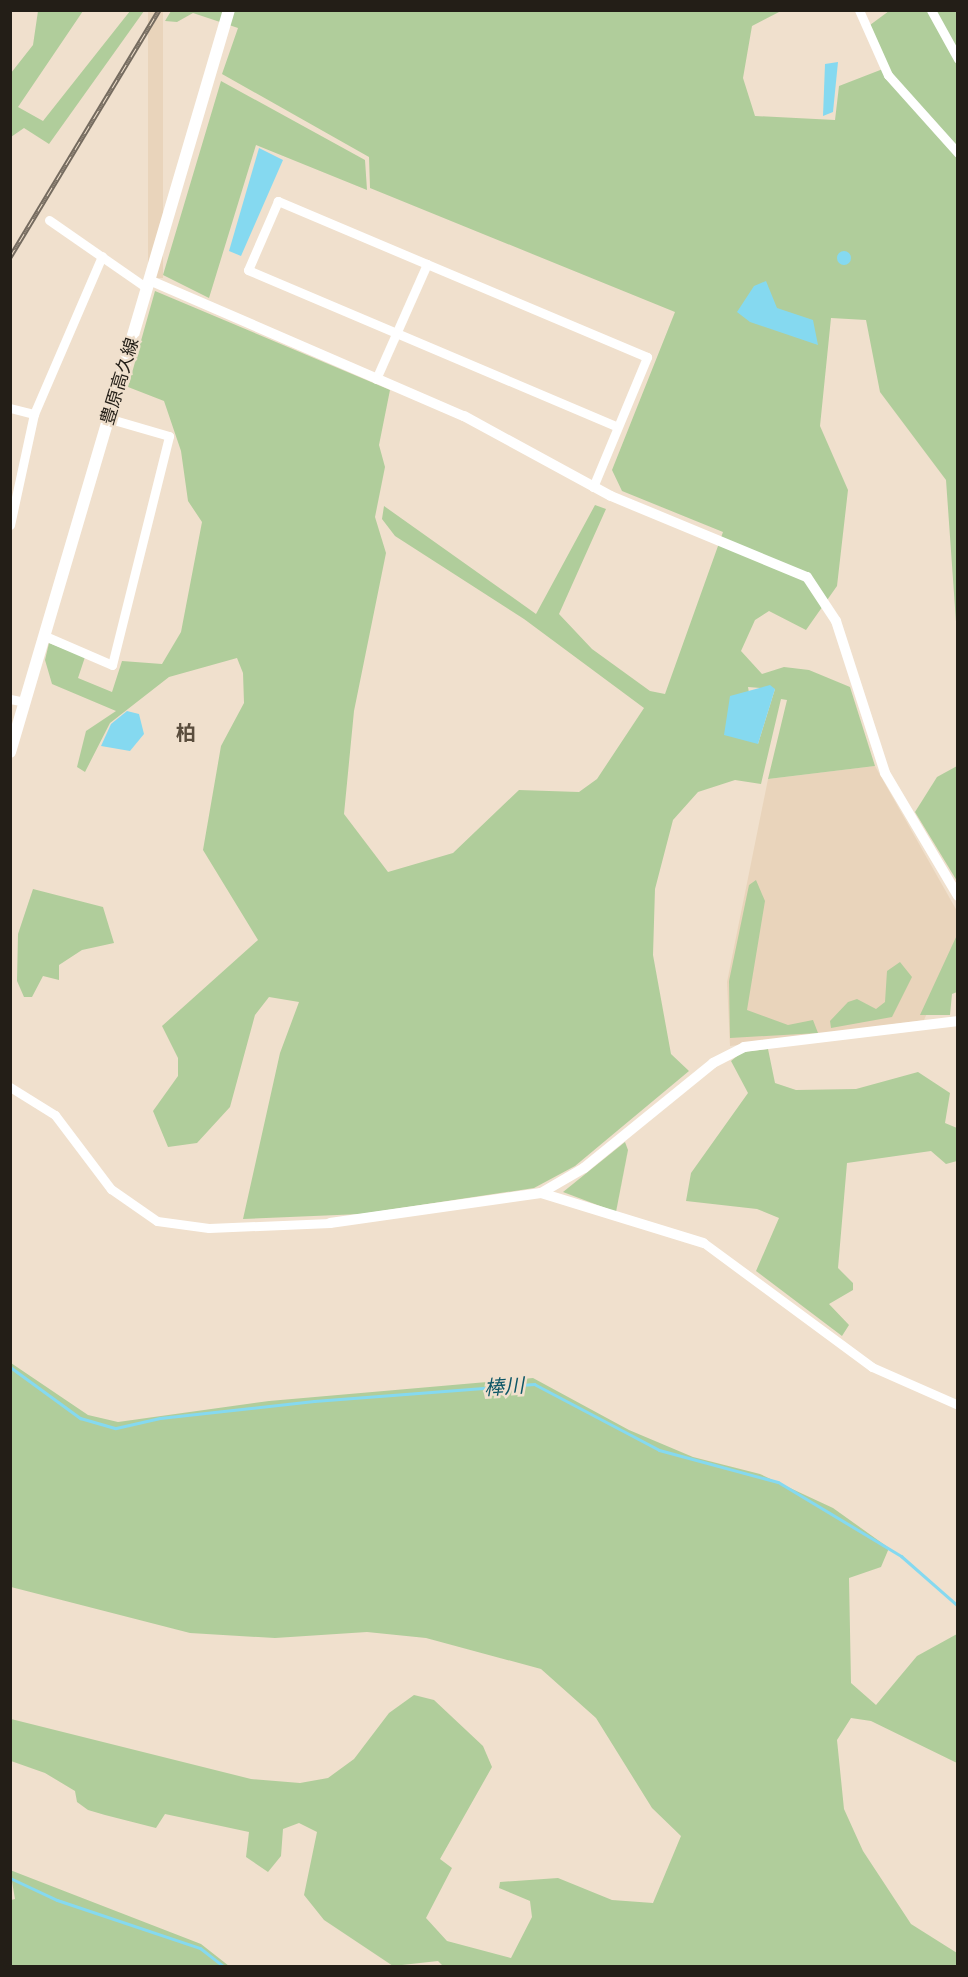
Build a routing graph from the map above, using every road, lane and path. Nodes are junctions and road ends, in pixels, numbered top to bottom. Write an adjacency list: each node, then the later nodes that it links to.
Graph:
1 (229, 10): 9 (main road, 豊原高久線)
2 (859, 10): 5 (street)
3 (931, 10): 4 (street)
4 (957, 59)
5 (957, 153)
6 (49, 220): 7 (street)
7 (102, 256): 9 (street); 13 (street)
8 (427, 264): 10 (street); 10 (street); 15 (street)
9 (148, 284): 11 (street); 14 (main road, 豊原高久線)
10 (397, 333): 11 (street); 15 (street)
11 (376, 379): 16 (street)
12 (10, 408): 13 (street)
13 (34, 414): 17 (street)
14 (107, 418): 18 (main road, 豊原高久線); 18 (street)
15 (617, 428): 16 (street)
16 (593, 487): 22 (street)
17 (10, 525)
18 (45, 636): 20 (main road, 豊原高久線)
19 (10, 699): 20 (street)
20 (25, 702): 21 (main road, 豊原高久線)
21 (10, 752)
22 (957, 897)
23 (957, 1021): 25 (street)
24 (10, 1088): 26 (street)
25 (541, 1194): 26 (street); 27 (street)
26 (330, 1223)
27 (704, 1243): 28 (street)
28 (957, 1405)

